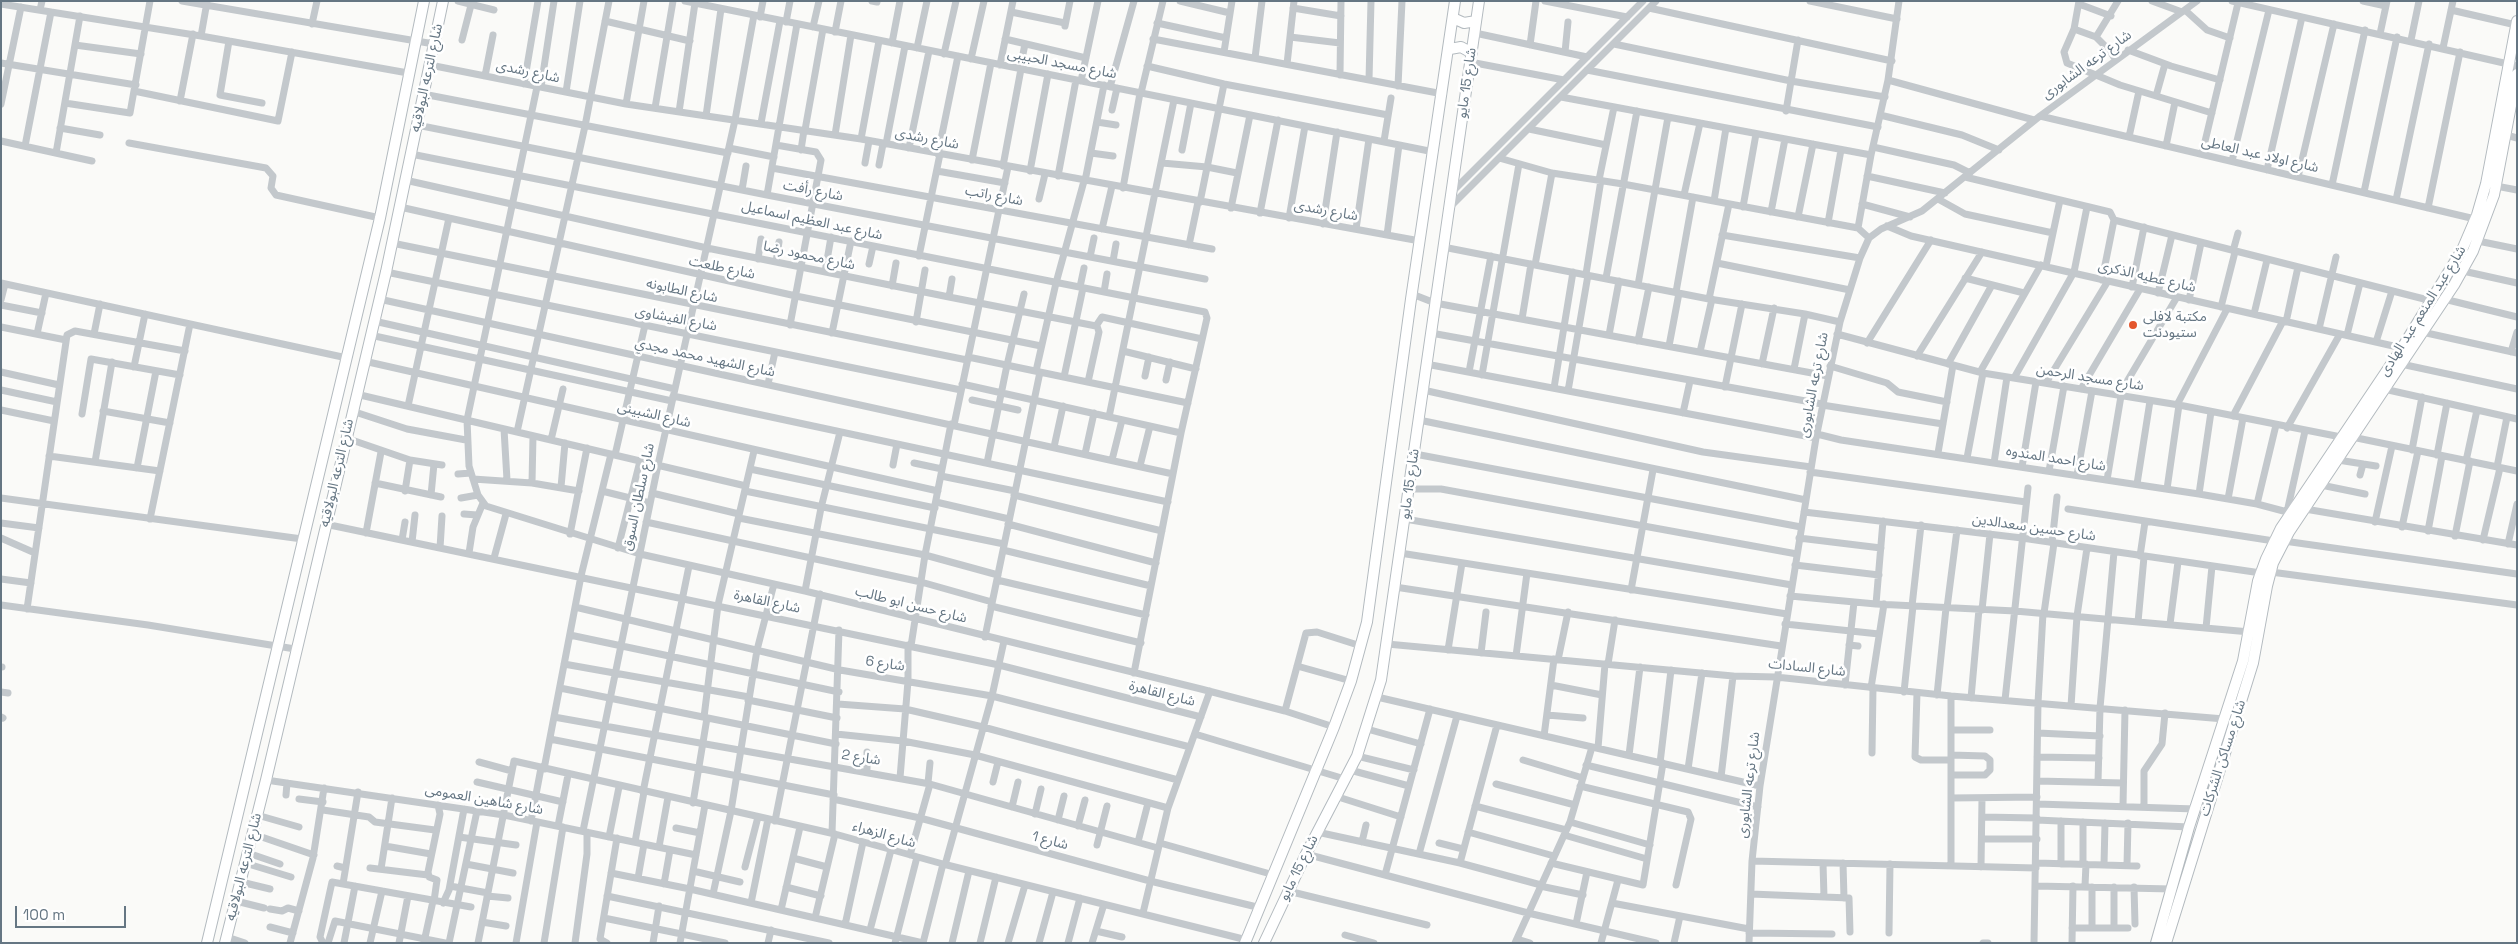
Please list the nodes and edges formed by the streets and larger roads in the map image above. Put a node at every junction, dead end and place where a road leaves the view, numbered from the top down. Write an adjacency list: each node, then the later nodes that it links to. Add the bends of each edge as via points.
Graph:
1 (42, 1): 61 (street)
2 (150, 1): 87 (street)
3 (182, 1): 51 (street)
4 (317, 1): 84 (street)
5 (424, 1): 114 (street, شارع الترعه البولاقيه)
6 (443, 1): 117 (street, شارع الترعه البولاقيه)
7 (458, 1): 54 (street)
8 (554, 1): 171 (street)
9 (580, 1): 175 (street)
10 (608, 1): 80 (street)
11 (644, 1): 89 (street)
12 (673, 1): 100 (street)
13 (685, 1): 52 (street, شارع مسجد الحبيبى)
14 (732, 1): 65 (street)
15 (763, 1): 71 (street, شارع سلطان السوق)
16 (790, 1): 78 (street)
17 (820, 1): 88 (street)
18 (841, 1): 93 (street)
19 (900, 1): 115 (street)
20 (927, 1): 124 (street)
21 (956, 1): 134 (street)
22 (984, 1): 140 (street)
23 (1013, 1): 68 (street)
24 (1070, 1): 68 (street, via 1065,25)
25 (1098, 1): 137 (street)
26 (1134, 1): 172 (street)
27 (1163, 1): 82 (street)
28 (1180, 1): 69 (street)
29 (1232, 1): 69 (street)
30 (1262, 1): 138 (street)
31 (1341, 1): 72 (street)
32 (1371, 1): 163 (street)
33 (1402, 1): 170 (street)
34 (1455, 1): 76 (street, شارع 15 مايو)
35 (1479, 1): 79 (street, شارع 15 مايو)
36 (1536, 1): 122 (street)
37 (1545, 1): 74 (street)
38 (1643, 1): 74 (street)
39 (1656, 1): 59 (street)
40 (1810, 1): 77 (street)
41 (1899, 1): 77 (street)
42 (2118, 1): 73 (street)
43 (2152, 1): 66 (street)
44 (2197, 1): 66 (street, شارع ترعه الشابورى)
45 (2363, 1): 56 (street)
46 (2419, 1): 110 (street)
47 (2453, 1): 64 (street)
48 (535, 2): 168 (street)
49 (2079, 2): 73 (street); 91 (street)
50 (2235, 2): 63 (street); 105 (street)
51 (207, 3): 84 (street); 98 (street)
52 (695, 3): 60 (street, شارع مسجد الحبيبى); 112 (street)
53 (1, 4): 58 (street)
54 (471, 4): 55 (street); 108 (street)
55 (480, 4): 62 (street)
56 (2386, 4): 96 (street)
57 (1293, 5): 72 (street); 101 (street)
58 (21, 7): 61 (street); 145 (street)
59 (1649, 8): 109 (street); 119 (street)
60 (721, 9): 65 (street, شارع مسجد الحبيبى); 205 (street)
61 (40, 10): 67 (street)
62 (494, 10)
63 (2269, 10): 75 (street); 264 (street)
64 (2451, 10): 83 (street); 125 (street)
65 (730, 11): 71 (street, شارع مسجد الحبيبى)
66 (2183, 11): 105 (street, via 2207,30); 127 (street, شارع ترعه الشابورى)
67 (51, 12): 70 (street); 153 (street)
68 (1011, 12): 106 (street)
69 (1230, 13): 104 (street)
70 (80, 16): 87 (street); 121 (street)
71 (757, 16): 78 (street, شارع مسجد الحبيبى); 208 (street, شارع سلطان السوق)
72 (1341, 16): 116 (street)
73 (2111, 16): 102 (street)
74 (1627, 17): 136 (street)
75 (2302, 17): 86 (street); 273 (street)
76 (1453, 18): 79 (street, via 1464,24); 126 (street, شارع 15 مايو)
77 (1897, 19): 142 (street)
78 (783, 21): 85 (street, شارع مسجد الحبيبى); 211 (street)
79 (1476, 21): 94 (street, شارع 15 مايو)
80 (605, 22): 89 (street); 182 (street)
81 (1568, 22): 131 (street)
82 (1157, 23): 104 (street); 107 (street)
83 (2516, 23): 150 (street, شارع عبد المنعم عبد الهادى)
84 (312, 24): 114 (street)
85 (797, 24): 88 (street, شارع مسجد الحبيبى); 216 (street)
86 (2334, 24): 92 (street); 284 (street)
87 (146, 26): 95 (street); 133 (street)
88 (813, 27): 90 (street, شارع مسجد الحبيبى)
89 (639, 29): 100 (street); 192 (street)
90 (823, 29): 93 (street, شارع مسجد الحبيبى); 222 (street)
91 (2074, 29): 102 (street); 160 (street, via 2064,58)
92 (2365, 30): 96 (street); 291 (street)
93 (835, 32): 97 (street, شارع مسجد الحبيبى)
94 (1475, 33): 122 (street); 139 (street, شارع 15 مايو)
95 (193, 34): 98 (street); 185 (street)
96 (2380, 34): 103 (street)
97 (851, 35): 113 (street, شارع مسجد الحبيبى); 226 (street)
98 (201, 36): 111 (street)
99 (493, 36): 161 (street)
100 (666, 36): 112 (street); 194 (street)
101 (1290, 37): 116 (street); 147 (street)
102 (2096, 37): 141 (street)
103 (2397, 37): 110 (street); 299 (street)
104 (1226, 38): 130 (street)
105 (2230, 38): 166 (street)
106 (1005, 39): 118 (street); 149 (street)
107 (1153, 39): 130 (street); 151 (street)
108 (462, 40)
109 (1798, 40): 142 (street); 167 (street)
110 (2411, 40): 120 (street)
111 (229, 41): 129 (street); 189 (street, via 220,95)
112 (690, 41): 199 (street)
113 (879, 41): 115 (street, شارع مسجد الحبيبى); 232 (street)
114 (414, 42): 117 (street); 155 (street, شارع الترعه البولاقيه)
115 (892, 43): 123 (street, شارع مسجد الحبيبى)
116 (1340, 43): 157 (street)
117 (434, 44): 146 (street, شارع الترعه البولاقيه)
118 (1025, 44): 137 (street); 152 (street)
119 (1614, 44): 154 (street); 167 (street)
120 (2429, 44): 125 (street); 310 (street)
121 (75, 45): 133 (street); 159 (street)
122 (1530, 45): 131 (street)
123 (905, 46): 124 (street, شارع مسجد الحبيبى); 236 (street)
124 (917, 48): 128 (street, شارع مسجد الحبيبى)
125 (2443, 48): 132 (street)
126 (1450, 49): 139 (street, via 1461,47); 178 (street, شارع 15 مايو)
127 (2128, 50): 141 (street, شارع ترعه الشابورى); 148 (street)
128 (929, 51): 134 (street, شارع مسجد الحبيبى); 245 (street)
129 (292, 52): 155 (street); 185 (street, via 278,121)
130 (1224, 52): 138 (street)
131 (1566, 52): 136 (street)
132 (2460, 52): 150 (street); 322 (street)
133 (141, 54): 173 (street)
134 (944, 54): 135 (street, شارع مسجد الحبيبى)
135 (958, 56): 140 (street, شارع مسجد الحبيبى); 255 (street)
136 (1587, 57): 164 (street)
137 (1086, 58): 162 (street)
138 (1255, 58): 147 (street)
139 (1471, 58): 164 (street); 300 (street, شارع 15 مايو)
140 (971, 59): 144 (street, شارع مسجد الحبيبى)
141 (2115, 59): 160 (street, شارع ترعه الشابورى)
142 (1892, 61): 165 (street)
143 (1, 63): 145 (street)
144 (991, 63): 149 (street, شارع مسجد الحبيبى); 262 (street)
145 (9, 64): 153 (street); 191 (street)
146 (430, 64): 161 (street, شارع رشدى); 177 (street, شارع الترعه البولاقيه)
147 (1287, 64): 157 (street)
148 (2165, 64): 166 (street); 179 (street)
149 (1000, 65): 152 (street, شارع مسجد الحبيبى)
150 (2513, 65): 333 (street, شارع عبد المنعم عبد الهادى)
151 (1147, 66): 169 (street); 176 (street)
152 (1021, 69): 156 (street, شارع مسجد الحبيبى); 270 (street)
153 (40, 70): 159 (street); 240 (street)
154 (1587, 70): 180 (street); 197 (street)
155 (408, 73): 330 (street, شارع الترعه البولاقيه)
156 (1048, 74): 162 (street, شارع مسجد الحبيبى); 275 (street)
157 (1340, 74): 163 (street)
158 (2517, 74): 187 (street, شارع عبد المنعم عبد الهادى)
159 (70, 75): 173 (street); 188 (street)
160 (2094, 75): 174 (street); 207 (street, شارع ترعه الشابورى)
161 (485, 76): 168 (street, شارع رشدى)
162 (1078, 80): 172 (street, شارع مسجد الحبيبى); 282 (street)
163 (1369, 80): 170 (street)
164 (1564, 80): 300 (street)
165 (1888, 80): 181 (street); 207 (street, شارع اولاد عبد العاطى)
166 (2220, 80): 200 (street)
167 (1791, 81): 181 (street); 197 (street)
168 (524, 84): 171 (street, شارع رشدى)
169 (1224, 84): 195 (street); 203 (street)
170 (1398, 86): 178 (street)
171 (539, 87): 175 (street, شارع رشدى); 201 (street)
172 (1110, 87): 176 (street, شارع مسجد الحبيبى); 196 (street); 210 (street)
173 (135, 88): 185 (street); 188 (street, via 130,113)
174 (2139, 91): 179 (street); 228 (street)
175 (566, 92): 182 (street, شارع رشدى)
176 (1140, 93): 184 (street, شارع مسجد الحبيبى); 295 (street)
177 (423, 94): 201 (street); 213 (street, شارع الترعه البولاقيه)
178 (1443, 94): 251 (street, شارع 15 مايو)
179 (2156, 96): 186 (street)
180 (1561, 97): 193 (street); 221 (street)
181 (1884, 97): 204 (street)
182 (591, 98): 192 (street, شارع رشدى); 215 (street)
183 (1391, 98): 203 (street)
184 (1174, 100): 190 (street, شارع مسجد الحبيبى); 266 (street)
185 (180, 101)
186 (2175, 102): 200 (street); 242 (street)
187 (2514, 102): 227 (street, شارع عبد المنعم عبد الهادى)
188 (65, 103): 219 (street)
189 (262, 103)
190 (1191, 103): 195 (street, شارع مسجد الحبيبى); 247 (street)
191 (1, 104)
192 (626, 104): 194 (street, شارع رشدى)
193 (1614, 107): 198 (street); 239 (street)
194 (655, 108): 199 (street, شارع رشدى)
195 (1218, 108): 202 (street, شارع مسجد الحبيبى); 271 (street)
196 (1112, 110)
197 (1786, 110): 218 (street)
198 (1637, 111): 206 (street); 289 (street)
199 (679, 112): 205 (street, شارع رشدى)
200 (2212, 113): 256 (street)
201 (531, 115): 215 (street); 243 (street)
202 (1250, 115): 209 (street, شارع مسجد الحبيبى); 276 (street)
203 (1388, 115): 234 (street)
204 (1880, 115): 218 (street); 249 (street, via 1962,135)
205 (706, 116): 208 (street, شارع رشدى)
206 (1668, 117): 212 (street); 297 (street)
207 (2037, 118): 228 (street, شارع اولاد عبد العاطى); 249 (street, شارع ترعه الشابورى)
208 (735, 120): 211 (street, شارع رشدى); 250 (street, شارع سلطان السوق)
209 (1278, 120): 217 (street, شارع مسجد الحبيبى); 325 (street)
210 (1097, 122): 214 (street); 253 (street)
211 (761, 123): 216 (street, شارع رشدى)
212 (1700, 123): 220 (street); 304 (street)
213 (417, 124): 243 (street, شارع رأفت); 254 (street, شارع الترعه البولاقيه)
214 (1116, 125)
215 (586, 126): 250 (street); 260 (street)
216 (780, 126): 222 (street, شارع رشدى); 241 (street)
217 (1305, 126): 223 (street, شارع مسجد الحبيبى); 332 (street)
218 (1878, 127): 244 (street)
219 (60, 128): 225 (street); 252 (street)
220 (1726, 128): 224 (street); 311 (street)
221 (1529, 129): 239 (street); 261 (street)
222 (805, 130): 226 (street, شارع رشدى); 246 (street)
223 (1337, 132): 230 (street, شارع مسجد الحبيبى); 337 (street)
224 (1756, 134): 231 (street); 317 (street)
225 (100, 135)
226 (835, 135): 232 (street, شارع رشدى)
227 (2506, 135): 229 (street); 293 (street, شارع عبد المنعم عبد الهادى)
228 (2129, 137): 242 (street, شارع اولاد عبد العاطى)
229 (2517, 138)
230 (1370, 139): 234 (street, شارع مسجد الحبيبى); 343 (street)
231 (1785, 139): 237 (street); 324 (street)
232 (865, 140): 236 (street, شارع رشدى); 265 (street)
233 (1, 141): 240 (street)
234 (1384, 142): 238 (street, شارع مسجد الحبيبى)
235 (129, 143): 330 (street, via 266,168 273,176 271,188 276,195)
236 (885, 144): 245 (street, شارع رشدى); 268 (street)
237 (1813, 144): 248 (street); 328 (street)
238 (1399, 145): 251 (street, شارع مسجد الحبيبى); 349 (street)
239 (1606, 145): 286 (street)
240 (25, 146): 252 (street)
241 (776, 146): 246 (street); 259 (street)
242 (2166, 146): 256 (street, شارع اولاد عبد العاطى)
243 (524, 147): 260 (street, شارع رأفت); 280 (street)
244 (1873, 147): 257 (street); 279 (street, via 1954,165)
245 (909, 148): 255 (street, شارع رشدى)
246 (801, 150): 281 (street, via 816,152 821,157)
247 (1182, 150)
248 (1841, 150): 257 (street); 335 (street)
249 (1999, 150): 279 (street, شارع ترعه الشابورى)
250 (728, 151): 259 (street); 290 (street, شارع سلطان السوق)
251 (1434, 152): 358 (street, شارع 15 مايو)
252 (56, 153): 263 (street)
253 (1091, 153): 258 (street); 287 (street)
254 (411, 154): 280 (street, شارع عبد العظيم اسماعيل); 285 (street, شارع الترعه البولاقيه)
255 (939, 154): 262 (street, شارع رشدى); 274 (street)
256 (2202, 154): 264 (street, شارع اولاد عبد العاطى)
257 (1871, 155): 283 (street)
258 (1113, 156)
259 (774, 157): 272 (street)
260 (578, 158): 290 (street, شارع رأفت); 294 (street)
261 (1499, 158): 267 (street); 321 (street)
262 (972, 160): 270 (street, شارع رشدى)
263 (92, 161)
264 (2232, 161): 273 (street, شارع اولاد عبد العاطى)
265 (865, 163)
266 (1162, 163): 271 (street); 301 (street)
267 (1519, 164): 277 (street); 380 (street)
268 (879, 165)
269 (746, 166): 296 (street)
270 (1005, 167): 275 (street, شارع رشدى); 288 (street)
271 (1207, 167): 276 (street); 312 (street)
272 (772, 168): 281 (street, شارع راتب); 303 (street)
273 (2267, 170): 284 (street, شارع اولاد عبد العاطى)
274 (937, 171): 288 (street); 305 (street)
275 (1030, 171): 278 (street, شارع رشدى)
276 (1237, 173): 320 (street)
277 (1552, 173): 286 (street); 389 (street)
278 (1045, 174): 282 (street, شارع رشدى); 307 (street)
279 (1967, 175): 302 (street, شارع ترعه الشابورى); 309 (street)
280 (518, 176): 294 (street, شارع عبد العظيم اسماعيل); 316 (street)
281 (818, 176): 305 (street, شارع راتب); 313 (street)
282 (1058, 176): 287 (street, شارع رشدى)
283 (1867, 176): 302 (street); 315 (street)
284 (2298, 177): 291 (street, شارع اولاد عبد العاطى)
285 (405, 180): 316 (street, شارع محمود رضا); 318 (street, شارع الترعه البولاقيه)
286 (1600, 180): 289 (street); 404 (street)
287 (1084, 181): 292 (street, شارع رشدى); 336 (street)
288 (1005, 183): 323 (street)
289 (1623, 184): 297 (street); 410 (street)
290 (721, 185): 296 (street, شارع رأفت); 326 (street, شارع سلطان السوق)
291 (2332, 185): 299 (street, شارع اولاد عبد العاطى)
292 (1112, 186): 295 (street, شارع رشدى); 342 (street)
293 (2496, 186): 298 (street); 359 (street, شارع عبد المنعم عبد الهادى)
294 (572, 187): 326 (street, شارع عبد العظيم اسماعيل); 327 (street)
295 (1123, 188): 301 (street, شارع رشدى)
296 (742, 190): 303 (street, شارع رأفت)
297 (1655, 190): 304 (street); 422 (street)
298 (2517, 190)
299 (2364, 192): 310 (street, شارع اولاد عبد العاطى)
300 (1451, 193): 321 (street, شارع 15 مايو)
301 (1156, 194): 312 (street, شارع رشدى); 354 (street)
302 (1945, 194): 308 (street, شارع ترعه الشابورى)
303 (767, 195): 313 (street, شارع رأفت)
304 (1684, 195): 306 (street)
305 (932, 196): 323 (street, شارع راتب); 338 (street)
306 (1693, 197): 311 (street); 433 (street)
307 (1039, 198)
308 (1938, 199): 329 (street, شارع ترعه الشابورى); 346 (street, via 1965,214)
309 (2060, 200): 319 (street); 346 (street)
310 (2396, 200): 322 (street, شارع اولاد عبد العاطى)
311 (1714, 201): 314 (street)
312 (1199, 202): 320 (street, شارع رشدى); 366 (street)
313 (813, 204): 338 (street, شارع رأفت); 345 (street)
314 (1729, 204): 317 (street); 348 (street)
315 (1862, 204): 329 (street); 341 (street)
316 (512, 206): 327 (street, شارع محمود رضا); 344 (street)
317 (1743, 206): 324 (street)
318 (400, 207): 331 (street, شارع طلعت); 362 (street, شارع الترعه البولاقيه)
319 (2087, 207): 334 (street, via 2110,212); 402 (street)
320 (1231, 208): 325 (street, شارع رشدى)
321 (1449, 208): 368 (street, شارع 15 مايو)
322 (2428, 208): 333 (street, شارع اولاد عبد العاطى)
323 (999, 210): 336 (street, شارع راتب); 352 (street)
324 (1771, 212): 328 (street)
325 (1260, 213): 332 (street, شارع رشدى)
326 (714, 214): 345 (street, شارع عبد العظيم اسماعيل); 369 (street, شارع سلطان السوق)
327 (565, 217): 364 (street); 369 (street, شارع محمود رضا)
328 (1798, 217): 335 (street)
329 (1910, 217): 339 (street, شارع ترعه الشابورى)
330 (380, 218): 523 (street, شارع الترعه البولاقيه)
331 (449, 218): 344 (street, شارع طلعت); 375 (street)
332 (1289, 218): 337 (street, شارع رشدى)
333 (2475, 219): 449 (street, شارع عبد المنعم عبد الهادى, via 2454,266)
334 (2114, 220): 340 (street); 413 (street)
335 (1828, 223): 341 (street)
336 (1071, 224): 342 (street, شارع راتب); 373 (street)
337 (1323, 224): 343 (street, شارع رشدى)
338 (925, 226): 352 (street, شارع رأفت); 376 (street)
339 (1887, 226): 355 (street, شارع ترعه الشابورى); 357 (street, شارع عطيه الذكرى)
340 (2144, 227): 350 (street); 427 (street)
341 (1858, 228): 355 (street)
342 (1102, 229): 354 (street, شارع راتب)
343 (1356, 230): 349 (street, شارع رشدى)
344 (506, 231): 364 (street, شارع طلعت); 390 (street)
345 (808, 232): 351 (street, شارع عبد العظيم اسماعيل); 394 (street)
346 (2053, 233): 391 (street)
347 (2238, 233): 372 (street)
348 (1722, 234): 381 (street); 386 (street)
349 (1388, 235): 358 (street, شارع رشدى)
350 (2172, 235): 363 (street); 436 (street)
351 (831, 237): 361 (street, شارع عبد العظيم اسماعيل); 400 (street)
352 (993, 238): 373 (street, شارع رأفت); 396 (street)
353 (1094, 238): 379 (street)
354 (1147, 238): 366 (street, شارع راتب); 392 (street)
355 (1869, 238): 381 (street, شارع ترعه الشابورى)
356 (761, 239): 382 (street)
357 (1931, 240): 374 (street, شارع عطيه الذكرى); 507 (street)
358 (1420, 241): 438 (street, شارع 15 مايو)
359 (2478, 241): 371 (street); 398 (street, شارع عبد المنعم عبد الهادى)
360 (780, 242): 385 (street)
361 (851, 242): 367 (street, شارع عبد العظيم اسماعيل); 407 (street)
362 (392, 243): 375 (street, شارع الطابونه); 399 (street, شارع الترعه البولاقيه)
363 (2202, 243): 372 (street); 448 (street)
364 (559, 244): 405 (street); 406 (street, شارع طلعت)
365 (1116, 244): 384 (street)
366 (1190, 245): 370 (street, شارع راتب)
367 (873, 246): 376 (street, شارع عبد العظيم اسماعيل); 387 (street)
368 (1443, 247): 377 (street); 451 (street, شارع 15 مايو)
369 (707, 248): 382 (street, شارع محمود رضا); 406 (street, شارع سلطان السوق)
370 (1212, 249)
371 (2517, 249)
372 (2234, 251): 383 (street); 459 (street)
373 (1064, 252): 379 (street, شارع رأفت); 415 (street)
374 (1982, 252): 391 (street, شارع عطيه الذكرى); 411 (street)
375 (441, 253): 390 (street, شارع الطابونه); 417 (street)
376 (919, 256): 396 (street, شارع عبد العظيم اسماعيل)
377 (1491, 256): 380 (street); 462 (street)
378 (2336, 256): 408 (street)
379 (1090, 257): 384 (street, شارع رأفت)
380 (1503, 258): 389 (street); 465 (street)
381 (1860, 258): 429 (street, شارع ترعه الشابورى)
382 (758, 259): 385 (street, شارع محمود رضا)
383 (2267, 260): 393 (street); 467 (street)
384 (1113, 261): 392 (street, شارع رأفت)
385 (776, 262): 394 (street, شارع محمود رضا)
386 (1717, 263): 429 (street); 445 (street)
387 (869, 264)
388 (896, 264): 424 (street)
389 (1533, 264): 401 (street); 470 (street)
390 (499, 265): 405 (street, شارع الطابونه); 439 (street)
391 (2043, 265): 402 (street, شارع عطيه الذكرى); 435 (street)
392 (1141, 267): 409 (street, شارع رأفت); 442 (street)
393 (2298, 267): 408 (street); 472 (street)
394 (801, 268): 400 (street, شارع محمود رضا); 440 (street)
395 (1084, 268): 425 (street)
396 (987, 269): 415 (street, شارع عبد العظيم اسماعيل); 418 (street)
397 (925, 270): 431 (street)
398 (2463, 271): 420 (street); 446 (street, شارع عبد المنعم عبد الهادى)
399 (386, 272): 417 (street, شارع الفيشاوى); 444 (street, شارع الترعه البولاقيه)
400 (825, 272): 407 (street, شارع محمود رضا)
401 (1573, 272): 404 (street); 483 (street)
402 (2074, 272): 413 (street, شارع عطيه الذكرى); 554 (street)
403 (1107, 274): 432 (street)
404 (1587, 275): 410 (street); 485 (street)
405 (552, 276): 456 (street); 457 (street, شارع الطابونه)
406 (700, 276): 440 (street, شارع طلعت); 457 (street, شارع سلطان السوق)
407 (844, 276): 424 (street, شارع محمود رضا); 455 (street)
408 (2332, 276): 419 (street); 484 (street)
409 (1204, 278)
410 (1606, 278): 414 (street)
411 (1965, 278): 423 (street); 520 (street)
412 (952, 279): 441 (street)
413 (2105, 280): 427 (street, شارع عطيه الذكرى); 561 (street)
414 (1619, 281): 422 (street); 498 (street)
415 (1056, 282): 425 (street, شارع عبد العظيم اسماعيل); 468 (street)
416 (3, 283): 434 (street); 447 (street)
417 (435, 283): 439 (street, شارع الفيشاوى); 460 (street)
418 (984, 283): 421 (street); 450 (street)
419 (2360, 283): 430 (street); 499 (street)
420 (2517, 284)
421 (993, 285)
422 (1638, 285): 426 (street)
423 (1992, 285): 435 (street); 537 (street)
424 (892, 286): 431 (street, شارع محمود رضا)
425 (1081, 287): 432 (street, شارع عبد العظيم اسماعيل); 474 (street)
426 (1649, 287): 433 (street); 503 (street)
427 (2132, 287): 428 (street, شارع عطيه الذكرى)
428 (2140, 289): 436 (street, شارع عطيه الذكرى); 570 (street)
429 (1850, 290): 475 (street, شارع ترعه الشابورى)
430 (2392, 291): 449 (street); 505 (street)
431 (921, 292): 441 (street, شارع محمود رضا); 473 (street)
432 (1104, 292): 442 (street, شارع عبد العظيم اسماعيل)
433 (1677, 292): 445 (street); 512 (street)
434 (46, 293): 452 (street); 463 (street)
435 (2024, 293): 548 (street)
436 (2158, 293): 443 (street, شارع عطيه الذكرى)
437 (1024, 294): 461 (street)
438 (1412, 294): 451 (street); 859 (street, شارع 15 مايو, via 1372,594)
439 (493, 295): 456 (street, شارع الفيشاوى); 476 (street)
440 (796, 296): 455 (street, شارع طلعت); 479 (street)
441 (949, 297): 450 (street, شارع محمود رضا)
442 (1134, 297): 477 (street); 500 (street, شارع عبد العظيم اسماعيل, via 1203,311 1207,314)
443 (2177, 297): 448 (street, شارع عطيه الذكرى); 581 (street)
444 (379, 299): 460 (street, شارع الشهيد محمد مجدي); 471 (street, شارع الترعه البولاقيه)
445 (1711, 299): 453 (street); 517 (street)
446 (2444, 299): 469 (street); 487 (street, شارع عبد المنعم عبد الهادى)
447 (1, 300)
448 (2189, 300): 459 (street, شارع عطيه الذكرى)
449 (2432, 301): 513 (street, شارع عبد المنعم عبد الهادى)
450 (979, 303): 461 (street, شارع محمود رضا); 489 (street)
451 (1435, 303): 462 (street); 490 (street, شارع 15 مايو)
452 (100, 304): 464 (street); 492 (street)
453 (1742, 304): 458 (street); 525 (street)
454 (1, 305): 463 (street)
455 (838, 305): 473 (street, شارع طلعت); 495 (street)
456 (545, 306): 480 (street, شارع الفيشاوى); 493 (street)
457 (694, 306): 479 (street, شارع الطابونه); 494 (street, شارع سلطان السوق)
458 (1774, 308): 466 (street); 533 (street)
459 (2224, 308): 467 (street, شارع عطيه الذكرى); 593 (street)
460 (429, 310): 476 (street, شارع الشهيد محمد مجدي); 486 (street)
461 (1020, 311): 468 (street, شارع محمود رضا); 502 (street)
462 (1480, 312): 465 (street); 504 (street)
463 (42, 313): 491 (street)
464 (145, 314): 478 (street); 506 (street)
465 (1493, 314): 470 (street); 508 (street)
466 (1805, 314): 475 (street); 541 (street)
467 (2254, 314): 472 (street, شارع عطيه الذكرى)
468 (1048, 317): 474 (street, شارع محمود رضا); 511 (street)
469 (2517, 317)
470 (1522, 319): 483 (street)
471 (374, 321): 486 (street); 497 (street, شارع الترعه البولاقيه)
472 (2284, 321): 484 (street, شارع عطيه الذكرى); 606 (street)
473 (916, 322): 489 (street, شارع طلعت)
474 (1075, 322): 481 (street, شارع محمود رضا); 553 (street)
475 (1840, 322): 496 (street, شارع ترعه الشابورى)
476 (487, 323): 493 (street, شارع الشهيد محمد مجدي); 509 (street)
477 (1129, 323): 481 (street, شارع محمود رضا, via 1101,317); 500 (street, شارع محمود رضا); 515 (street)
478 (190, 324): 514 (street); 523 (street)
479 (790, 325): 495 (street, شارع الطابونه)
480 (644, 326): 494 (street, شارع الفيشاوى); 519 (street)
481 (1097, 326): 558 (street, via 1099,332)
482 (1, 327): 491 (street)
483 (1564, 327): 485 (street); 524 (street)
484 (2319, 329): 499 (street, شارع عطيه الذكرى)
485 (1578, 330): 498 (street); 528 (street)
486 (424, 332): 509 (street); 510 (street)
487 (2422, 332): 518 (street); 534 (street, شارع عبد المنعم عبد الهادى)
488 (2517, 332): 518 (street)
489 (973, 333): 502 (street, شارع طلعت); 527 (street)
490 (1431, 333): 504 (street); 532 (street, شارع 15 مايو)
491 (37, 334): 501 (street)
492 (94, 334): 501 (street, via 74,331); 506 (street)
493 (539, 334): 519 (street, شارع الشهيد محمد مجدي); 521 (street)
494 (687, 334): 516 (street, شارع الفيشاوى); 535 (street, شارع سلطان السوق)
495 (832, 334): 527 (street, شارع الطابونه)
496 (1837, 334): 507 (street, شارع مسجد الرحمن); 539 (street, شارع ترعه الشابورى)
497 (370, 335): 510 (street); 529 (street, شارع الترعه البولاقيه)
498 (1609, 335): 503 (street)
499 (2344, 335): 505 (street, شارع عطيه الذكرى); 622 (street)
500 (1202, 339): 540 (street)
501 (66, 340): 562 (street)
502 (1013, 340): 511 (street, شارع طلعت); 536 (street)
503 (1638, 340): 512 (street)
504 (1475, 342): 508 (street); 547 (street)
505 (2376, 342): 513 (street, شارع عطيه الذكرى)
506 (139, 343): 514 (street); 538 (street)
507 (1867, 343): 520 (street, شارع مسجد الرحمن)
508 (1488, 344): 524 (street); 550 (street)
509 (482, 345): 521 (street); 526 (street)
510 (421, 346): 526 (street); 545 (street)
511 (1041, 346): 546 (street)
512 (1669, 346): 517 (street)
513 (2402, 348): 632 (street, شارع عبد المنعم عبد الهادى)
514 (185, 351): 549 (street)
515 (1123, 351): 522 (street); 568 (street)
516 (775, 352): 560 (street); 565 (street, شارع الفيشاوى)
517 (1700, 352): 525 (street)
518 (2514, 353)
519 (638, 356): 535 (street, شارع الشهيد محمد مجدي); 555 (street)
520 (1917, 356): 537 (street, شارع مسجد الرحمن)
521 (534, 357): 542 (street); 555 (street)
522 (1149, 357): 531 (street); 551 (street)
523 (347, 358): 761 (street, شارع الترعه البولاقيه)
524 (1559, 358): 528 (street); 569 (street)
525 (1731, 358): 533 (street); 566 (street)
526 (479, 359): 542 (street); 563 (street)
527 (968, 359): 536 (street, شارع الطابونه); 565 (street)
528 (1573, 360): 557 (street); 575 (street)
529 (364, 361): 545 (street, شارع الشبينى); 579 (street, شارع الترعه البولاقيه)
530 (112, 362): 538 (street); 600 (street); 605 (street, via 90,360)
531 (1170, 362): 540 (street); 556 (street)
532 (1426, 364): 547 (street, شارع احمد المندوه); 574 (street, شارع 15 مايو)
533 (1762, 364): 541 (street)
534 (2401, 364): 571 (street, شارع عبد المنعم عبد الهادى); 572 (street)
535 (680, 365): 560 (street, شارع الشهيد محمد مجدي); 580 (street, شارع سلطان السوق)
536 (1007, 365): 546 (street, شارع الطابونه); 578 (street)
537 (1951, 365): 548 (street, شارع مسجد الرحمن); 588 (street)
538 (134, 366): 543 (street)
539 (1830, 366): 552 (street, شارع ترعه الشابورى); 588 (street, via 1887,384 1898,392)
540 (1196, 368): 589 (street)
541 (1794, 369): 552 (street)
542 (531, 370): 577 (street); 582 (street)
543 (156, 371): 549 (street); 609 (street)
544 (1, 372): 562 (street)
545 (416, 372): 563 (street, شارع الشبينى); 594 (street)
546 (1038, 372): 553 (street, شارع الطابونه); 585 (street)
547 (1469, 372): 550 (street, شارع احمد المندوه)
548 (1981, 373): 554 (street, شارع مسجد الرحمن); 653 (street)
549 (180, 375): 617 (street)
550 (1482, 375): 569 (street, شارع احمد المندوه)
551 (1145, 376)
552 (1828, 376): 591 (street, شارع ترعه الشابورى)
553 (1064, 377): 558 (street, شارع الطابونه)
554 (2011, 378): 559 (street, شارع مسجد الرحمن); 662 (street)
555 (632, 379): 577 (street); 580 (street)
556 (1166, 380)
557 (1690, 381): 566 (street); 602 (street)
558 (1088, 382): 568 (street, شارع الطابونه)
559 (2036, 382): 561 (street, شارع مسجد الرحمن); 668 (street)
560 (768, 384): 619 (street, شارع الشهيد محمد مجدي)
561 (2046, 384): 564 (street, شارع مسجد الرحمن)
562 (59, 385): 587 (street)
563 (474, 385): 582 (street, شارع الشبينى); 612 (street)
564 (2064, 386): 570 (street, شارع مسجد الرحمن); 677 (street)
565 (962, 387): 578 (street, شارع الفيشاوى); 619 (street)
566 (1725, 387): 591 (street)
567 (563, 388): 592 (street)
568 (1115, 388): 589 (street, شارع الطابونه); 607 (street)
569 (1554, 388): 575 (street, شارع احمد المندوه)
570 (2082, 389): 576 (street, شارع مسجد الرحمن)
571 (2384, 389): 583 (street); 633 (street, شارع عبد المنعم عبد الهادى)
572 (2517, 389)
573 (1, 390): 587 (street)
574 (1423, 390): 614 (street, شارع 15 مايو); 675 (street, via 1703,452)
575 (1568, 391): 602 (street, شارع احمد المندوه)
576 (2092, 391): 581 (street, شارع مسجد الرحمن); 682 (street)
577 (629, 392): 580 (street); 616 (street)
578 (1001, 393): 585 (street, شارع الفيشاوى); 595 (street)
579 (356, 394): 594 (street); 601 (street, شارع الترعه البولاقيه)
580 (674, 395): 624 (street, شارع سلطان السوق); 627 (street)
581 (2120, 396): 586 (street, شارع مسجد الرحمن); 686 (street)
582 (525, 397): 592 (street, شارع الشبينى); 626 (street)
583 (2422, 397): 590 (street); 643 (street)
584 (972, 400): 595 (street)
585 (1034, 400): 596 (street, شارع الفيشاوى); 637 (street)
586 (2150, 400): 593 (street, شارع مسجد الرحمن); 689 (street)
587 (57, 402): 615 (street)
588 (1947, 402): 618 (street)
589 (1188, 403): 628 (street)
590 (2447, 403): 599 (street); 651 (street)
591 (1822, 404): 618 (street); 631 (street, شارع ترعه الشابورى)
592 (559, 405): 616 (street, شارع الشبينى); 636 (street)
593 (2178, 405): 603 (street, شارع مسجد الرحمن); 696 (street)
594 (408, 406): 612 (street)
595 (999, 406): 598 (street); 629 (street)
596 (1063, 406): 604 (street, شارع الفيشاوى); 641 (street)
597 (1, 410): 615 (street)
598 (1018, 410)
599 (2477, 410): 608 (street); 658 (street)
600 (104, 411): 609 (street); 659 (street)
601 (352, 411): 634 (street, شارع الترعه البولاقيه); 635 (street, via 407,429)
602 (1683, 412): 631 (street, شارع احمد المندوه)
603 (2211, 412): 606 (street, شارع مسجد الرحمن); 703 (street)
604 (1094, 413): 607 (street, شارع الفيشاوى); 648 (street)
605 (82, 414)
606 (2233, 416): 610 (street, شارع مسجد الرحمن)
607 (1109, 417): 613 (street, شارع الفيشاوى)
608 (2507, 417): 611 (street); 669 (street)
609 (147, 418): 617 (street); 670 (street)
610 (2243, 418): 620 (street, شارع مسجد الرحمن); 713 (street)
611 (2517, 419)
612 (467, 420): 623 (street); 635 (street)
613 (1122, 420): 621 (street, شارع الفيشاوى); 655 (street)
614 (1419, 420): 649 (street, شارع 15 مايو); 674 (street)
615 (54, 421): 652 (street)
616 (622, 421): 624 (street, شارع الشبينى); 646 (street)
617 (170, 423): 676 (street)
618 (1943, 424): 650 (street)
619 (953, 425): 629 (street, شارع الشهيد محمد مجدي); 647 (street)
620 (2276, 425): 622 (street, شارع مسجد الرحمن); 720 (street)
621 (1150, 426): 628 (street, شارع الفيشاوى); 666 (street)
622 (2287, 428): 625 (street, شارع مسجد الرحمن)
623 (504, 429): 626 (street); 685 (street)
624 (666, 431): 644 (street, شارع الشبينى); 664 (street, شارع سلطان السوق)
625 (2305, 431): 632 (street, شارع مسجد الرحمن); 727 (street)
626 (517, 432): 630 (street)
627 (840, 432): 639 (street); 671 (street)
628 (1181, 433): 681 (street)
629 (993, 434): 637 (street, شارع الشهيد محمد مجدي); 661 (street)
630 (533, 436): 636 (street); 688 (street)
631 (1816, 436): 650 (street, شارع احمد المندوه); 675 (street, شارع ترعه الشابورى)
632 (2341, 437): 727 (street, شارع عبد المنعم عبد الهادى)
633 (2352, 437): 640 (street); 656 (street, شارع عبد المنعم عبد الهادى)
634 (346, 438): 645 (street); 743 (street, شارع الترعه البولاقيه)
635 (466, 440): 684 (street)
636 (551, 440): 638 (street)
637 (1026, 441): 641 (street, شارع الشهيد محمد مجدي); 673 (street)
638 (565, 443): 642 (street); 692 (street)
639 (897, 444): 647 (street); 665 (street)
640 (2392, 446): 643 (street); 742 (street)
641 (1054, 447): 648 (street, شارع الشهيد محمد مجدي)
642 (587, 448): 646 (street); 698 (street)
643 (2415, 450): 651 (street); 747 (street)
644 (754, 451): 671 (street, شارع الشبينى); 672 (street)
645 (381, 452): 654 (street); 687 (street)
646 (613, 454): 657 (street); 699 (street)
647 (945, 454): 661 (street); 679 (street)
648 (1085, 454): 655 (street, شارع الشهيد محمد مجدي)
649 (1414, 454): 694 (street, شارع 15 مايو); 712 (street)
650 (1938, 454): 653 (street, شارع احمد المندوه)
651 (2440, 455): 658 (street); 752 (street)
652 (49, 456): 659 (street); 719 (street)
653 (1967, 458): 662 (street, شارع احمد المندوه)
654 (410, 460): 697 (street); 705 (street, via 438,465)
655 (1112, 460): 666 (street, شارع الشهيد محمد مجدي)
656 (2338, 460): 663 (street); 691 (street, شارع عبد المنعم عبد الهادى)
657 (640, 461): 664 (street); 711 (street)
658 (2468, 461): 669 (street); 757 (street)
659 (95, 462): 670 (street)
660 (914, 463): 679 (street)
661 (987, 463): 673 (street)
662 (1994, 463): 668 (street, شارع احمد المندوه)
663 (2363, 464): 667 (street); 683 (street)
664 (658, 465): 693 (street); 701 (street, شارع سلطان السوق)
665 (893, 465)
666 (1140, 466): 681 (street, شارع الشهيد محمد مجدي)
667 (2376, 466)
668 (2022, 467): 677 (street, شارع احمد المندوه)
669 (2499, 467): 678 (street); 764 (street)
670 (137, 468): 676 (street)
671 (830, 468): 690 (street); 700 (street, شارع الشبينى)
672 (750, 469): 690 (street); 693 (street)
673 (1020, 470): 702 (street); 715 (street)
674 (1653, 470): 712 (street); 714 (street)
675 (1811, 470): 714 (street, شارع ترعه الشابورى); 716 (street)
676 (160, 471): 734 (street)
677 (2049, 471): 682 (street, شارع احمد المندوه)
678 (2517, 471)
679 (942, 472): 700 (street); 702 (street)
680 (458, 474): 684 (street)
681 (1173, 474): 715 (street)
682 (2077, 475): 686 (street, شارع احمد المندوه)
683 (2360, 475)
684 (472, 476): 685 (street); 706 (street)
685 (507, 480): 688 (street)
686 (2107, 480): 689 (street, شارع احمد المندوه)
687 (375, 483): 697 (street); 753 (street)
688 (532, 483): 692 (street)
689 (2137, 484): 696 (street, شارع احمد المندوه)
690 (826, 485): 722 (street); 723 (street)
691 (2321, 485): 704 (street); 725 (street, شارع عبد المنعم عبد الهادى)
692 (561, 487): 698 (street)
693 (745, 488): 723 (street); 733 (street)
694 (1410, 488): 735 (street, شارع 15 مايو); 744 (street, via 1442,489)
695 (2028, 488): 716 (street)
696 (2167, 489): 703 (street, شارع احمد المندوه)
697 (405, 491): 705 (street)
698 (579, 491): 755 (street)
699 (602, 491): 711 (street); 763 (street)
700 (938, 492): 722 (street)
701 (652, 493): 718 (street, شارع سلطان السوق); 733 (street)
702 (1015, 493): 736 (street); 751 (street)
703 (2199, 494): 713 (street, شارع احمد المندوه)
704 (2365, 494)
705 (430, 495): 707 (street)
706 (478, 495): 710 (street); 717 (street)
707 (440, 496)
708 (2058, 497): 768 (street)
709 (1, 498): 719 (street)
710 (461, 498)
711 (630, 498): 718 (street); 773 (street)
712 (1648, 498): 744 (street); 746 (street)
713 (2228, 499): 720 (street, شارع احمد المندوه)
714 (1806, 500): 726 (street, شارع ترعه الشابورى)
715 (1168, 502): 751 (street)
716 (2026, 502): 760 (street)
717 (483, 503): 729 (street, شارع حسن ابو طالب); 731 (street)
718 (650, 503): 740 (street, شارع سلطان السوق)
719 (42, 504): 734 (street); 748 (street)
720 (2257, 504): 727 (street, شارع احمد المندوه)
721 (2517, 504): 769 (street)
722 (935, 505): 736 (street); 749 (street)
723 (821, 508): 749 (street); 754 (street)
724 (2068, 509): 741 (street)
725 (2305, 509): 742 (street); 765 (street, شارع عبد المنعم عبد الهادى)
726 (1804, 512): 737 (street, شارع حسين سعدالدين); 746 (street, شارع ترعه الشابورى)
727 (2289, 512): 765 (street, شارع عبد المنعم عبد الهادى)
728 (464, 514): 731 (street)
729 (506, 514): 755 (street, شارع حسن ابو طالب); 784 (street)
730 (415, 515): 766 (street)
731 (477, 515): 778 (street)
732 (442, 516): 772 (street)
733 (739, 516): 754 (street); 767 (street)
734 (150, 519): 761 (street)
735 (1405, 519): 779 (street, شارع 15 مايو); 786 (street)
736 (1009, 521): 771 (street); 788 (street)
737 (1883, 521): 745 (street, شارع حسين سعدالدين); 774 (street)
738 (1, 522): 748 (street)
739 (405, 522): 762 (street)
740 (646, 522): 767 (street); 780 (street, شارع سلطان السوق)
741 (2146, 522): 765 (street); 783 (street)
742 (2375, 522): 747 (street)
743 (325, 524): 753 (street, شارع القاهرة); 862 (street, شارع الترعه البولاقيه)
744 (1643, 526): 781 (street); 786 (street)
745 (1920, 526): 750 (street, شارع حسين سعدالدين); 822 (street)
746 (1801, 527): 759 (street, شارع ترعه الشابورى)
747 (2402, 527): 752 (street)
748 (39, 528): 777 (street)
749 (930, 530): 771 (street); 782 (street)
750 (1957, 530): 756 (street, شارع حسين سعدالدين); 824 (street)
751 (1162, 531): 788 (street)
752 (2428, 531): 757 (street)
753 (366, 533): 762 (street, شارع القاهرة)
754 (815, 533): 782 (street); 785 (street)
755 (570, 534): 763 (street, شارع حسن ابو طالب)
756 (1990, 534): 760 (street, شارع حسين سعدالدين); 826 (street)
757 (2455, 536): 764 (street)
758 (1, 538): 777 (street)
759 (1799, 538): 774 (street); 781 (street, شارع ترعه الشابورى)
760 (2022, 538): 768 (street, شارع حسين سعدالدين); 827 (street)
761 (302, 539): 855 (street, شارع الترعه البولاقيه)
762 (402, 540): 766 (street, شارع القاهرة)
763 (590, 540): 773 (street, شارع حسن ابو طالب); 798 (street)
764 (2483, 540): 769 (street)
765 (2279, 541): 793 (street, شارع عبد المنعم عبد الهادى); 796 (street)
766 (412, 542): 772 (street, شارع القاهرة)
767 (733, 542): 785 (street); 794 (street)
768 (2053, 543): 775 (street, شارع حسين سعدالدين); 830 (street)
769 (2508, 544): 770 (street)
770 (2517, 545)
771 (1003, 547): 799 (street); 805 (street)
772 (440, 548): 778 (street, شارع القاهرة)
773 (618, 548): 780 (street, شارع حسن ابو طالب)
774 (1881, 548): 797 (street)
775 (2086, 548): 776 (street, شارع حسين سعدالدين); 834 (street)
776 (2114, 552): 783 (street, شارع حسين سعدالدين); 837 (street)
777 (35, 553): 802 (street)
778 (469, 553): 784 (street, شارع القاهرة)
779 (1400, 553): 789 (street); 806 (street, شارع 15 مايو)
780 (640, 554): 790 (street, شارع حسن ابو طالب); 807 (street, شارع سلطان السوق)
781 (1796, 554): 791 (street, شارع ترعه الشابورى)
782 (925, 555): 799 (street); 801 (street)
783 (2142, 557): 787 (street, شارع حسين سعدالدين); 839 (street)
784 (494, 558): 798 (street, شارع القاهرة)
785 (810, 558): 801 (street); 809 (street)
786 (1637, 558): 804 (street); 808 (street)
787 (2178, 562): 792 (street, شارع حسين سعدالدين); 841 (street)
788 (1156, 563): 805 (street)
789 (1462, 563): 795 (street); 811 (street)
790 (688, 566): 794 (street, شارع حسن ابو طالب); 814 (street)
791 (1795, 566): 797 (street); 804 (street, شارع ترعه الشابورى)
792 (2212, 566): 793 (street, شارع حسين سعدالدين); 843 (street)
793 (2266, 572): 820 (street, شارع حسين سعدالدين); 847 (street, شارع مساكن الشركات); 1222 (street, شارع مساكن الشركات, via 2253,663)
794 (726, 573): 803 (street, شارع حسن ابو طالب); 818 (street)
795 (1527, 573): 808 (street); 819 (street)
796 (2517, 574)
797 (1879, 575): 817 (street)
798 (581, 576): 807 (street, شارع القاهرة); 823 (street)
799 (997, 578): 816 (street); 833 (street)
800 (1, 579): 802 (street)
801 (921, 582): 816 (street); 835 (street)
802 (31, 583): 825 (street)
803 (774, 584): 809 (street, شارع حسن ابو طالب); 832 (street)
804 (1792, 584): 812 (street, شارع ترعه الشابورى)
805 (1151, 586): 833 (street)
806 (1395, 587): 811 (street); 854 (street, شارع 15 مايو)
807 (633, 588): 814 (street, شارع القاهرة); 836 (street, شارع سلطان السوق)
808 (1631, 590): 831 (street)
809 (805, 591): 810 (street, شارع حسن ابو طالب)
810 (820, 594): 835 (street, شارع حسن ابو طالب); 842 (street)
811 (1457, 595): 819 (street); 864 (street)
812 (1790, 596): 815 (street); 831 (street, شارع ترعه الشابورى)
813 (2517, 596): 820 (street)
814 (681, 598): 818 (street, شارع القاهرة); 844 (street)
815 (1854, 602): 817 (street); 846 (street)
816 (992, 604): 850 (street); 853 (street)
817 (1880, 604): 822 (street); 848 (street)
818 (718, 605): 832 (street, شارع القاهرة); 851 (street)
819 (1523, 605): 829 (street); 867 (street)
820 (2516, 605)
821 (1, 606): 825 (street)
822 (1912, 606): 824 (street); 895 (street)
823 (575, 607): 836 (street, شارع 6); 849 (street)
824 (1947, 608): 826 (street); 898 (street)
825 (27, 609): 855 (street)
826 (1980, 609): 827 (street); 904 (street)
827 (2014, 611): 830 (street); 905 (street)
828 (1486, 612): 865 (street)
829 (1568, 612): 838 (street); 868 (street)
830 (2043, 613): 834 (street); 906 (street)
831 (1786, 614): 840 (street, شارع ترعه الشابورى)
832 (765, 615): 842 (street, شارع القاهرة); 863 (street)
833 (1146, 616): 853 (street)
834 (2077, 616): 837 (street); 908 (street)
835 (916, 618): 850 (street, شارع حسن ابو طالب); 858 (street)
836 (626, 619): 844 (street, شارع 6); 857 (street, شارع سلطان السوق)
837 (2107, 619): 839 (street); 910 (street)
838 (1615, 620): 860 (street); 871 (street)
839 (2138, 622): 841 (street)
840 (1785, 624): 846 (street); 860 (street, شارع ترعه الشابورى)
841 (2170, 624): 843 (street)
842 (812, 625): 845 (street, شارع القاهرة); 869 (street)
843 (2206, 628): 847 (street)
844 (675, 630): 851 (street, شارع 6); 866 (street)
845 (839, 630): 858 (street, شارع القاهرة); 876 (street)
846 (1850, 630): 848 (street); 856 (street)
847 (2250, 632): 924 (street, شارع مساكن الشركات)
848 (1880, 634): 891 (street)
849 (570, 635): 857 (street); 870 (street)
850 (985, 637): 852 (street, شارع حسن ابو طالب)
851 (714, 640): 863 (street, شارع 6); 872 (street)
852 (1004, 641): 873 (street); 879 (street, شارع حسن ابو طالب)
853 (1140, 643): 879 (street)
854 (1387, 644): 864 (street, شارع السادات); 901 (street, شارع 15 مايو)
855 (277, 645): 862 (street); 1226 (street, شارع الترعه البولاقيه)
856 (1849, 645): 861 (street); 889 (street)
857 (621, 646): 866 (street); 878 (street, شارع سلطان السوق)
858 (910, 646): 873 (street, شارع القاهرة); 884 (street)
859 (1361, 646): 874 (street, via 1310,631 1305,634); 885 (street, شارع 15 مايو)
860 (1781, 646): 883 (street, شارع ترعه الشابورى)
861 (1858, 646)
862 (295, 649): 980 (street, شارع الترعه البولاقيه)
863 (757, 650): 869 (street, شارع 6); 881 (street)
864 (1448, 650): 865 (street, شارع السادات)
865 (1481, 653): 867 (street, شارع السادات)
866 (670, 656): 872 (street); 886 (street)
867 (1516, 656): 868 (street, شارع السادات)
868 (1556, 660): 871 (street, شارع السادات); 888 (street)
869 (805, 662): 876 (street, شارع 6); 887 (street)
870 (564, 664): 878 (street); 890 (street)
871 (1606, 664): 875 (street, شارع السادات); 897 (street)
872 (710, 665): 881 (street); 892 (street)
873 (999, 665): 899 (street); 921 (street, شارع القاهرة)
874 (1297, 666): 885 (street); 915 (street)
875 (1640, 667): 877 (street, شارع السادات); 951 (street)
876 (840, 670): 884 (street, شارع 6); 894 (street)
877 (1671, 670): 880 (street, شارع السادات); 963 (street)
878 (615, 673): 886 (street); 902 (street, شارع سلطان السوق)
879 (1134, 673): 893 (street, شارع حسن ابو طالب)
880 (1702, 673): 882 (street, شارع السادات); 968 (street)
881 (753, 674): 887 (street); 903 (street)
882 (1733, 676): 883 (street, شارع السادات); 977 (street)
883 (1776, 677): 889 (street, شارع السادات); 997 (street, شارع ترعه الشابورى)
884 (908, 680): 899 (street, شارع 6); 911 (street)
885 (1351, 681): 929 (street, شارع 15 مايو)
886 (665, 682): 892 (street); 909 (street)
887 (801, 684): 894 (street); 913 (street)
888 (1551, 685): 897 (street); 917 (street)
889 (1845, 685): 891 (street, شارع السادات)
890 (560, 688): 902 (street); 918 (street)
891 (1872, 688): 895 (street, شارع السادات); 950 (street)
892 (707, 689): 903 (street); 920 (street)
893 (1210, 691): 915 (street, شارع حسن ابو طالب); 921 (street)
894 (838, 692): 907 (street)
895 (1904, 692): 896 (street, شارع السادات)
896 (1917, 693): 898 (street, شارع السادات); 957 (street, via 1915,754 1918,759)
897 (1602, 695): 947 (street)
898 (1937, 695): 900 (street, شارع السادات)
899 (992, 696): 928 (street); 945 (street, شارع 6)
900 (1951, 696): 904 (street, شارع السادات); 931 (street)
901 (1377, 697): 912 (street); 930 (street, شارع 15 مايو)
902 (610, 698): 909 (street); 925 (street, شارع سلطان السوق)
903 (749, 698): 913 (street); 926 (street)
904 (1971, 698): 905 (street, شارع السادات)
905 (2005, 700): 906 (street, شارع السادات)
906 (2038, 703): 908 (street, شارع السادات); 936 (street)
907 (838, 704): 911 (street); 922 (street)
908 (2071, 706): 910 (street, شارع السادات)
909 (660, 708): 920 (street); 933 (street)
910 (2100, 708): 914 (street, شارع السادات); 939 (street)
911 (905, 709): 928 (street); 941 (street)
912 (1430, 709): 919 (street); 944 (street)
913 (796, 710): 922 (street); 937 (street)
914 (2125, 710): 916 (street, شارع السادات); 990 (street)
915 (1286, 711): 929 (street, شارع حسن ابو طالب)
916 (2165, 713): 924 (street, شارع السادات); 1027 (street, via 2162,744 2144,772)
917 (1547, 715): 923 (street); 938 (street)
918 (554, 716): 925 (street, شارع 2); 940 (street)
919 (1457, 716): 927 (street); 1096 (street)
920 (705, 717): 926 (street); 942 (street)
921 (1201, 717): 935 (street)
922 (837, 718): 934 (street)
923 (1583, 718)
924 (2224, 719): 1032 (street, شارع مساكن الشركات)
925 (605, 724): 933 (street, شارع 2); 946 (street, شارع سلطان السوق)
926 (744, 725): 937 (street); 948 (street)
927 (1497, 725): 938 (street); 1025 (street)
928 (983, 727): 952 (street); 981 (street)
929 (1334, 727): 971 (street, شارع 15 مايو)
930 (1367, 729): 944 (street); 953 (street, شارع 15 مايو)
931 (1951, 730): 932 (street); 957 (street)
932 (1990, 730)
933 (655, 733): 942 (street, شارع 2); 955 (street)
934 (836, 734): 941 (street); 943 (street)
935 (1195, 734): 945 (street); 971 (street)
936 (2038, 734): 939 (street); 954 (street)
937 (791, 735): 943 (street); 956 (street)
938 (1544, 736): 947 (street)
939 (2100, 736): 958 (street)
940 (550, 739): 946 (street, شارع 1); 966 (street)
941 (903, 741): 952 (street); 978 (street)
942 (703, 742): 948 (street, شارع 2); 967 (street)
943 (836, 744): 965 (street)
944 (1421, 744): 969 (street)
945 (1190, 747): 981 (street)
946 (600, 748): 955 (street, شارع 1); 982 (street, شارع سلطان السوق)
947 (1595, 748): 951 (street); 964 (street)
948 (740, 749): 956 (street, شارع 2); 974 (street)
949 (867, 752): 972 (street)
950 (1872, 753)
951 (1629, 755): 963 (street)
952 (975, 756): 961 (street); 1003 (street)
953 (1357, 756): 969 (street); 975 (street, شارع 15 مايو)
954 (2038, 757): 958 (street); 983 (street)
955 (650, 758): 967 (street, شارع 1); 1002 (street)
956 (787, 758): 965 (street, شارع 2); 993 (street)
957 (1951, 758): 976 (street); 976 (street, via 1981,755 1990,760 1989,774)
958 (2099, 758): 987 (street)
959 (1523, 760): 979 (street)
960 (479, 762): 970 (street)
961 (998, 762): 985 (street); 1019 (street)
962 (930, 763): 991 (street)
963 (1662, 763): 968 (street); 989 (street)
964 (1586, 765): 979 (street); 989 (street)
965 (835, 767): 972 (street, شارع 2); 1009 (street)
966 (542, 768): 970 (street, شارع الزهراء, via 514,761); 973 (street, شارع الزهراء); 1005 (street)
967 (699, 768): 974 (street, شارع 1); 1018 (street)
968 (1688, 769): 977 (street)
969 (1414, 770): 995 (street)
970 (512, 771): 999 (street)
971 (1317, 771): 975 (street); 1133 (street, شارع 15 مايو)
972 (867, 772): 978 (street, شارع 2)
973 (568, 775): 982 (street, شارع الزهراء); 1017 (street)
974 (736, 775): 993 (street, شارع 1); 1034 (street)
975 (1348, 775): 995 (street); 1007 (street, شارع 15 مايو)
976 (1951, 775): 1012 (street)
977 (1721, 777): 997 (street)
978 (900, 778): 991 (street, شارع 2)
979 (1583, 778): 996 (street)
980 (266, 780): 988 (street, شارع شاهين العمومى); 1037 (street, شارع الترعه البولاقيه)
981 (1178, 780): 1029 (street)
982 (593, 781): 994 (street, شارع الزهراء); 1063 (street, شارع سلطان السوق)
983 (2037, 781): 987 (street); 1015 (street)
984 (476, 782): 999 (street)
985 (993, 782)
986 (1018, 782): 1028 (street)
987 (2098, 782): 990 (street)
988 (287, 783): 998 (street, شارع شاهين العمومى); 1004 (street)
989 (1660, 783): 1020 (street); 1030 (street)
990 (2123, 783): 1026 (street)
991 (929, 784): 1003 (street, شارع 2); 1043 (street)
992 (1496, 784): 1023 (street)
993 (782, 785): 1009 (street, شارع 1); 1045 (street)
994 (619, 786): 1002 (street, شارع الزهراء); 1072 (street)
995 (1409, 786): 1041 (street)
996 (1580, 786): 1020 (street); 1023 (street)
997 (1760, 786): 1030 (street, شارع ترعه الشابورى)
998 (324, 788): 1001 (street, شارع شاهين العمومى); 1016 (street)
999 (509, 789): 1005 (street); 1039 (street)
1000 (1041, 789): 1036 (street)
1001 (358, 792): 1011 (street, شارع شاهين العمومى); 1038 (street)
1002 (644, 792): 1008 (street, شارع الزهراء); 1076 (street)
1003 (964, 794): 1028 (street, شارع 2); 1061 (street)
1004 (286, 795)
1005 (536, 796): 1017 (street); 1047 (street)
1006 (1064, 796): 1046 (street)
1007 (1335, 796): 1041 (street); 1065 (street, شارع 15 مايو)
1008 (668, 797): 1018 (street, شارع الزهراء); 1088 (street)
1009 (834, 797): 1043 (street, شارع 1); 1070 (street)
1010 (299, 798): 1016 (street)
1011 (392, 798): 1021 (street, شارع شاهين العمومى); 1053 (street)
1012 (1951, 798): 1013 (street); 1117 (street)
1013 (1982, 798): 1015 (street); 1042 (street)
1014 (1085, 800): 1055 (street)
1015 (2037, 801): 1026 (street); 1044 (street)
1016 (323, 802): 1033 (street)
1017 (563, 802): 1057 (street)
1018 (693, 802): 1022 (street, شارع الزهراء)
1019 (1148, 803): 1029 (street); 1078 (street)
1020 (1656, 804): 1085 (street); 1147 (street, via 1688,812 1690,816)
1021 (438, 805): 1031 (street, شارع شاهين العمومى); 1062 (street, via 440,814)
1022 (705, 805): 1034 (street, شارع الزهراء); 1067 (street)
1023 (1575, 805): 1049 (street)
1024 (1107, 806): 1064 (street)
1025 (1475, 806): 1066 (street); 1068 (street)
1026 (2123, 806): 1027 (street)
1027 (2144, 806): 1032 (street)
1028 (1012, 807): 1036 (street, شارع 2)
1029 (1168, 808): 1087 (street)
1030 (1758, 808): 1103 (street, شارع ترعه الشابورى)
1031 (464, 809): 1035 (street, شارع شاهين العمومى); 1071 (street)
1032 (2196, 809): 1059 (street, شارع مساكن الشركات)
1033 (322, 810): 1038 (street); 1097 (street)
1034 (731, 810): 1040 (street, شارع الزهراء); 1135 (street)
1035 (477, 811): 1039 (street, شارع شاهين العمومى); 1073 (street)
1036 (1035, 814): 1046 (street, شارع 2)
1037 (258, 815): 1056 (street); 1069 (street, شارع الترعه البولاقيه)
1038 (354, 815): 1053 (street); 1122 (street)
1039 (504, 815): 1047 (street, شارع شاهين العمومى); 1080 (street)
1040 (758, 817): 1045 (street, شارع الزهراء); 1120 (street)
1041 (1401, 817): 1089 (street)
1042 (1982, 817): 1044 (street); 1074 (street)
1043 (920, 818): 1061 (street, شارع 1); 1099 (street)
1044 (2037, 819): 1048 (street); 1075 (street)
1045 (772, 820): 1058 (street, شارع الزهراء); 1177 (street)
1046 (1058, 820): 1055 (street, شارع 2)
1047 (534, 821): 1057 (street, شارع شاهين العمومى); 1236 (street)
1048 (2061, 821): 1050 (street); 1111 (street)
1049 (1570, 822): 1068 (street); 1085 (street)
1050 (2083, 822): 1051 (street); 1112 (street)
1051 (2105, 823): 1052 (street); 1114 (street)
1052 (2128, 823): 1059 (street); 1115 (street)
1053 (388, 824): 1062 (street); 1086 (street)
1054 (1366, 825): 1079 (street)
1055 (1078, 826): 1064 (street, شارع 2)
1056 (299, 827)
1057 (560, 827): 1063 (street, شارع شاهين العمومى); 1237 (street)
1058 (800, 827): 1070 (street, شارع الزهراء); 1100 (street)
1059 (2189, 827): 1159 (street, شارع مساكن الشركات)
1060 (676, 828): 1067 (street)
1061 (955, 828): 1113 (street); 1140 (street, شارع 1)
1062 (435, 830): 1094 (street)
1063 (585, 832): 1072 (street, شارع شاهين العمومى); 1238 (street, شارع سلطان السوق, via 587,854)
1064 (1100, 832): 1078 (street, شارع 2); 1084 (street)
1065 (1317, 832): 1079 (street); 1095 (street, شارع 15 مايو)
1066 (1468, 832): 1090 (street); 1101 (street)
1067 (700, 833): 1098 (street)
1068 (1565, 833): 1101 (street); 1102 (street)
1069 (253, 834): 1093 (street, شارع الترعه البولاقيه); 1097 (street)
1070 (833, 834): 1077 (street, شارع الزهراء); 1124 (street)
1071 (459, 837): 1073 (street); 1149 (street)
1072 (613, 837): 1076 (street, شارع شاهين العمومى); 1131 (street)
1073 (471, 839): 1080 (street); 1109 (street)
1074 (1982, 839): 1075 (street); 1121 (street)
1075 (2037, 839): 1118 (street)
1076 (635, 842): 1082 (street, شارع شاهين العمومى)
1077 (863, 842): 1092 (street, شارع الزهراء); 1195 (street)
1078 (1138, 842): 1087 (street, شارع 2)
1079 (1362, 842): 1089 (street)
1080 (498, 843): 1083 (street); 1126 (street)
1081 (1439, 843): 1090 (street)
1082 (644, 844): 1088 (street, شارع شاهين العمومى); 1137 (street)
1083 (516, 845)
1084 (1097, 845)
1085 (1650, 845): 1102 (street)
1086 (385, 846): 1094 (street); 1125 (street)
1087 (1159, 846): 1133 (street, شارع 2); 1140 (street)
1088 (659, 847): 1091 (street, شارع شاهين العمومى)
1089 (1392, 849): 1096 (street); 1134 (street)
1090 (1463, 849): 1105 (street)
1091 (670, 850): 1098 (street, شارع شاهين العمومى); 1144 (street)
1092 (892, 850): 1099 (street, شارع الزهراء); 1205 (street)
1093 (248, 853): 1104 (street, شارع الترعه البولاقيه); 1108 (street)
1094 (431, 854): 1132 (street)
1095 (1306, 854): 1134 (street); 1161 (street, شارع 15 مايو)
1096 (1418, 854): 1105 (street)
1097 (314, 856): 1185 (street)
1098 (696, 856): 1127 (street)
1099 (913, 856): 1113 (street, شارع الزهراء); 1218 (street)
1100 (793, 858): 1124 (street); 1153 (street)
1101 (1553, 859): 1129 (street); 1146 (street)
1102 (1647, 859): 1139 (street, via 1643,885)
1103 (1752, 861): 1106 (street); 1164 (street, شارع ترعه الشابورى)
1104 (245, 863): 1136 (street); 1141 (street, شارع الترعه البولاقيه)
1105 (1460, 863): 1146 (street)
1106 (1823, 863): 1107 (street); 1170 (street)
1107 (1844, 863): 1110 (street); 1173 (street)
1108 (280, 864)
1109 (466, 864): 1126 (street); 1156 (street)
1110 (1890, 864): 1117 (street); 1212 (street)
1111 (2061, 864): 1112 (street); 1118 (street)
1112 (2084, 864): 1114 (street); 1152 (street)
1113 (944, 865): 1128 (street, شارع الزهراء); 1244 (street)
1114 (2104, 865): 1115 (street)
1115 (2127, 865): 1119 (street)
1116 (337, 866): 1122 (street)
1117 (1951, 866): 1121 (street)
1118 (2036, 866): 1121 (street); 1150 (street)
1119 (2137, 866)
1120 (745, 867)
1121 (1981, 867)
1122 (345, 868): 1143 (street)
1123 (370, 868): 1125 (street)
1124 (827, 868): 1169 (street)
1125 (381, 869): 1132 (street)
1126 (492, 869): 1130 (street); 1165 (street)
1127 (693, 871): 1135 (street); 1158 (street)
1128 (969, 871): 1138 (street, شارع الزهراء); 1245 (street)
1129 (1587, 872): 1139 (street); 1166 (street)
1130 (513, 873)
1131 (611, 873): 1137 (street); 1168 (street)
1132 (428, 875): 1175 (street, via 437,880)
1133 (1274, 875): 1183 (street, شارع 15 مايو)
1134 (1385, 875): 1188 (street)
1135 (717, 876): 1142 (street); 1163 (street)
1136 (291, 877)
1137 (638, 878): 1144 (street)
1138 (996, 878): 1145 (street, شارع الزهراء); 1246 (street)
1139 (1618, 880): 1178 (street)
1140 (1150, 881): 1183 (street, شارع 1); 1187 (street)
1141 (241, 882): 1157 (street); 1174 (street, شارع الترعه البولاقيه)
1142 (740, 882)
1143 (342, 884): 1148 (street); 1229 (street, via 332,882 320,938)
1144 (664, 884): 1158 (street)
1145 (1025, 884): 1162 (street, شارع الزهراء); 1247 (street)
1146 (1541, 885): 1166 (street); 1188 (street)
1147 (1676, 885)
1148 (355, 886): 1160 (street); 1193 (street)
1149 (450, 886): 1156 (street); 1176 (street)
1150 (2036, 886): 1151 (street); 1258 (street)
1151 (2073, 886): 1152 (street); 1201 (street)
1152 (2088, 886): 1154 (street); 1202 (street)
1153 (786, 887): 1169 (street); 1184 (street)
1154 (2114, 887): 1155 (street); 1203 (street)
1155 (2134, 887): 1159 (street); 1203 (street, via 2131,926)
1156 (461, 888): 1165 (street); 1180 (street)
1157 (270, 889)
1158 (690, 889): 1163 (street); 1186 (street)
1159 (2172, 889): 1222 (street, شارع مساكن الشركات)
1160 (382, 891): 1167 (street); 1199 (street)
1161 (1288, 891): 1196 (street); 1224 (street, شارع 15 مايو)
1162 (1053, 892): 1172 (street, شارع الزهراء); 1248 (street)
1163 (713, 894): 1177 (street)
1164 (1751, 894): 1170 (street); 1208 (street, شارع ترعه الشابورى)
1165 (487, 895): 1171 (street); 1192 (street)
1166 (1582, 895): 1194 (street)
1167 (408, 896): 1175 (street); 1211 (street)
1168 (607, 896): 1181 (street); 1190 (street)
1169 (821, 896): 1191 (street)
1170 (1824, 897): 1173 (street)
1171 (508, 898)
1172 (1080, 898): 1179 (street, شارع الزهراء); 1249 (street)
1173 (1844, 898): 1209 (street, via 1850,899)
1174 (236, 901): 1185 (street); 1217 (street, شارع الترعه البولاقيه)
1175 (434, 901): 1176 (street); 1219 (street)
1176 (443, 903): 1180 (street)
1177 (751, 903): 1184 (street)
1178 (1612, 903): 1189 (street); 1207 (street)
1179 (1104, 904): 1187 (street, شارع الزهراء); 1206 (street)
1180 (457, 905): 1182 (street); 1234 (street)
1181 (659, 906): 1186 (street); 1200 (street)
1182 (471, 907)
1183 (1260, 908): 1220 (street, شارع 15 مايو)
1184 (781, 910): 1191 (street)
1185 (299, 911): 1210 (street)
1186 (686, 911): 1204 (street); 1213 (street)
1187 (1143, 913): 1220 (street, شارع الزهراء)
1188 (1528, 913): 1194 (street); 1221 (street)
1189 (1680, 916): 1208 (street); 1254 (street)
1190 (604, 918): 1200 (street); 1223 (street)
1191 (815, 918): 1195 (street)
1192 (482, 922): 1197 (street); 1235 (street)
1193 (348, 923): 1199 (street); 1230 (street, via 334,921); 1231 (street)
1194 (1576, 924): 1207 (street)
1195 (845, 925): 1205 (street)
1196 (1427, 925)
1197 (506, 926)
1198 (270, 927): 1210 (street)
1199 (374, 928): 1211 (street); 1232 (street)
1200 (655, 928): 1213 (street); 1239 (street)
1201 (2072, 928): 1202 (street); 1259 (street)
1202 (2092, 928): 1203 (street)
1203 (2114, 928)
1204 (771, 930): 1242 (street); 1243 (street)
1205 (870, 930): 1218 (street)
1206 (1096, 930): 1216 (street); 1250 (street)
1207 (1604, 931): 1252 (street); 1253 (street)
1208 (1749, 931): 1214 (street); 1255 (street, شارع ترعه الشابورى)
1209 (1850, 932)
1210 (293, 933): 1228 (street)
1211 (401, 933): 1219 (street); 1233 (street)
1212 (1889, 933)
1213 (682, 934): 1240 (street); 1241 (street)
1214 (1832, 934)
1215 (1345, 935): 1225 (street)
1216 (1122, 937)
1217 (226, 940): 1227 (street)
1218 (896, 940): 1244 (street)
1219 (424, 941): 1234 (street)
1220 (1246, 941)
1221 (1516, 941): 1251 (street)
1222 (2162, 941)
1223 (604, 942)
1224 (1266, 942)
1225 (1372, 942)
1226 (207, 943)
1227 (245, 943)
1228 (290, 943)
1229 (323, 943)
1230 (328, 943)
1231 (344, 943)
1232 (370, 943)
1233 (399, 943)
1234 (447, 943)
1235 (478, 943)
1236 (516, 943)
1237 (544, 943)
1238 (574, 943)
1239 (653, 943)
1240 (680, 943)
1241 (724, 943)
1242 (768, 943)
1243 (829, 943)
1244 (923, 943)
1245 (952, 943)
1246 (980, 943)
1247 (1008, 943)
1248 (1039, 943)
1249 (1068, 943)
1250 (1092, 943)
1251 (1530, 943)
1252 (1601, 943)
1253 (1656, 943)
1254 (1674, 943)
1255 (1749, 943)
1256 (1983, 943): 1257 (street)
1257 (1988, 943)
1258 (2034, 943)
1259 (2072, 943)

